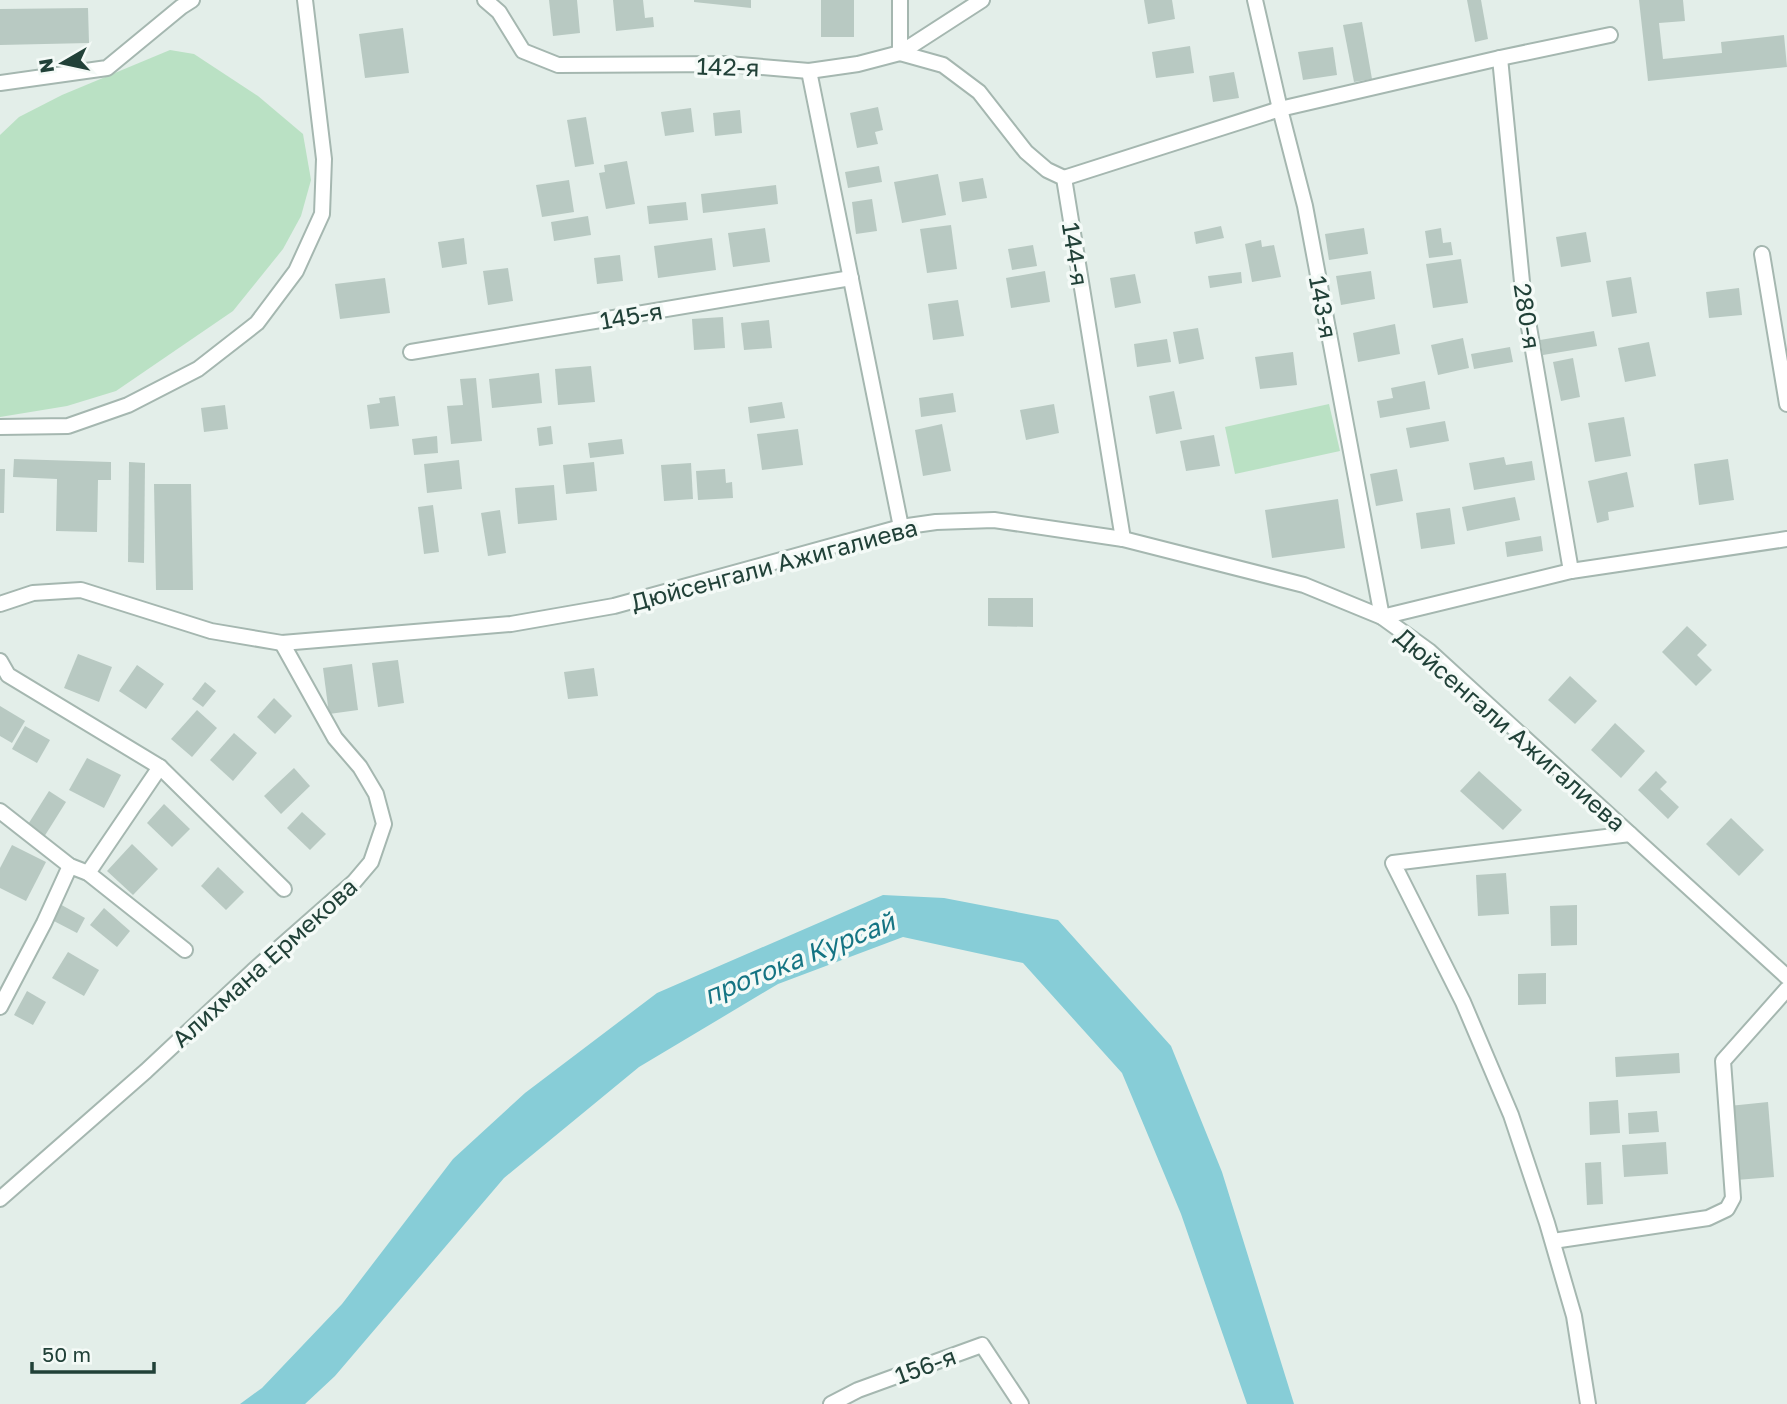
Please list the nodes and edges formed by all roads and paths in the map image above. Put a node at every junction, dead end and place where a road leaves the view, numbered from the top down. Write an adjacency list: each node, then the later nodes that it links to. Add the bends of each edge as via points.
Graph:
1 (192, 0): 11 (street, via 107,68)
2 (304, 0): 18 (street, via 324,159 321,214 296,271 257,323 198,369 128,405 68,426)
3 (485, 0): 10 (street, 142-я, via 499,12 523,51 558,65 728,64)
4 (900, 0): 8 (street)
5 (982, 0): 8 (street, 142-я)
6 (1255, 0): 12 (street, 143-я)
7 (1610, 35): 9 (street)
8 (900, 53): 10 (street, 142-я); 13 (street, via 943,65 979,92 1026,152)
9 (1500, 58): 12 (street); 22 (street, 280-я, via 1523,292)
10 (809, 71): 15 (street)
11 (0, 83)
12 (1280, 109): 13 (street); 24 (street, 143-я, via 1305,206)
13 (1064, 178): 21 (street, 144-я)
14 (1762, 254): 17 (street)
15 (850, 278): 16 (street, 145-я); 19 (street)
16 (411, 352)
17 (1787, 404)
18 (0, 427)
19 (901, 527): 21 (street, Дюйсенгали Ажигалиева, via 994,520); 25 (street, Дюйсенгали Ажигалиева, via 614,606 511,624)
20 (1787, 538): 22 (street)
21 (1124, 540): 24 (street, Дюйсенгали Ажигалиева, via 1304,584)
22 (1571, 571): 24 (street)
23 (0, 604): 25 (street, Дюйсенгали Ажигалиева, via 33,593 81,590 211,631)
24 (1382, 617): 29 (street, Дюйсенгали Ажигалиева, via 1429,651)
25 (282, 643): 37 (street, Алихмана Ермекова, via 335,738 376,794 384,824 371,862 354,883)
26 (0, 661): 27 (street, via 8,675)
27 (160, 767): 31 (street); 32 (street)
28 (0, 811): 30 (street)
29 (1630, 834): 34 (street, Дюйсенгали Ажигалиева); 38 (street, via 1393,863 1463,1002 1511,1115)
30 (70, 866): 31 (street); 36 (street)
31 (88, 873): 33 (street)
32 (284, 889)
33 (185, 950)
34 (1787, 977)
35 (1787, 989): 38 (street, via 1723,1061 1733,1198 1727,1209 1708,1218)
36 (0, 1007)
37 (0, 1199)
38 (1553, 1241): 42 (street, via 1574,1316)
39 (859, 1397): 40 (street, 156-я); 41 (street, 156-я, via 982,1345)
40 (831, 1404)
41 (1021, 1404)
42 (1588, 1404)

